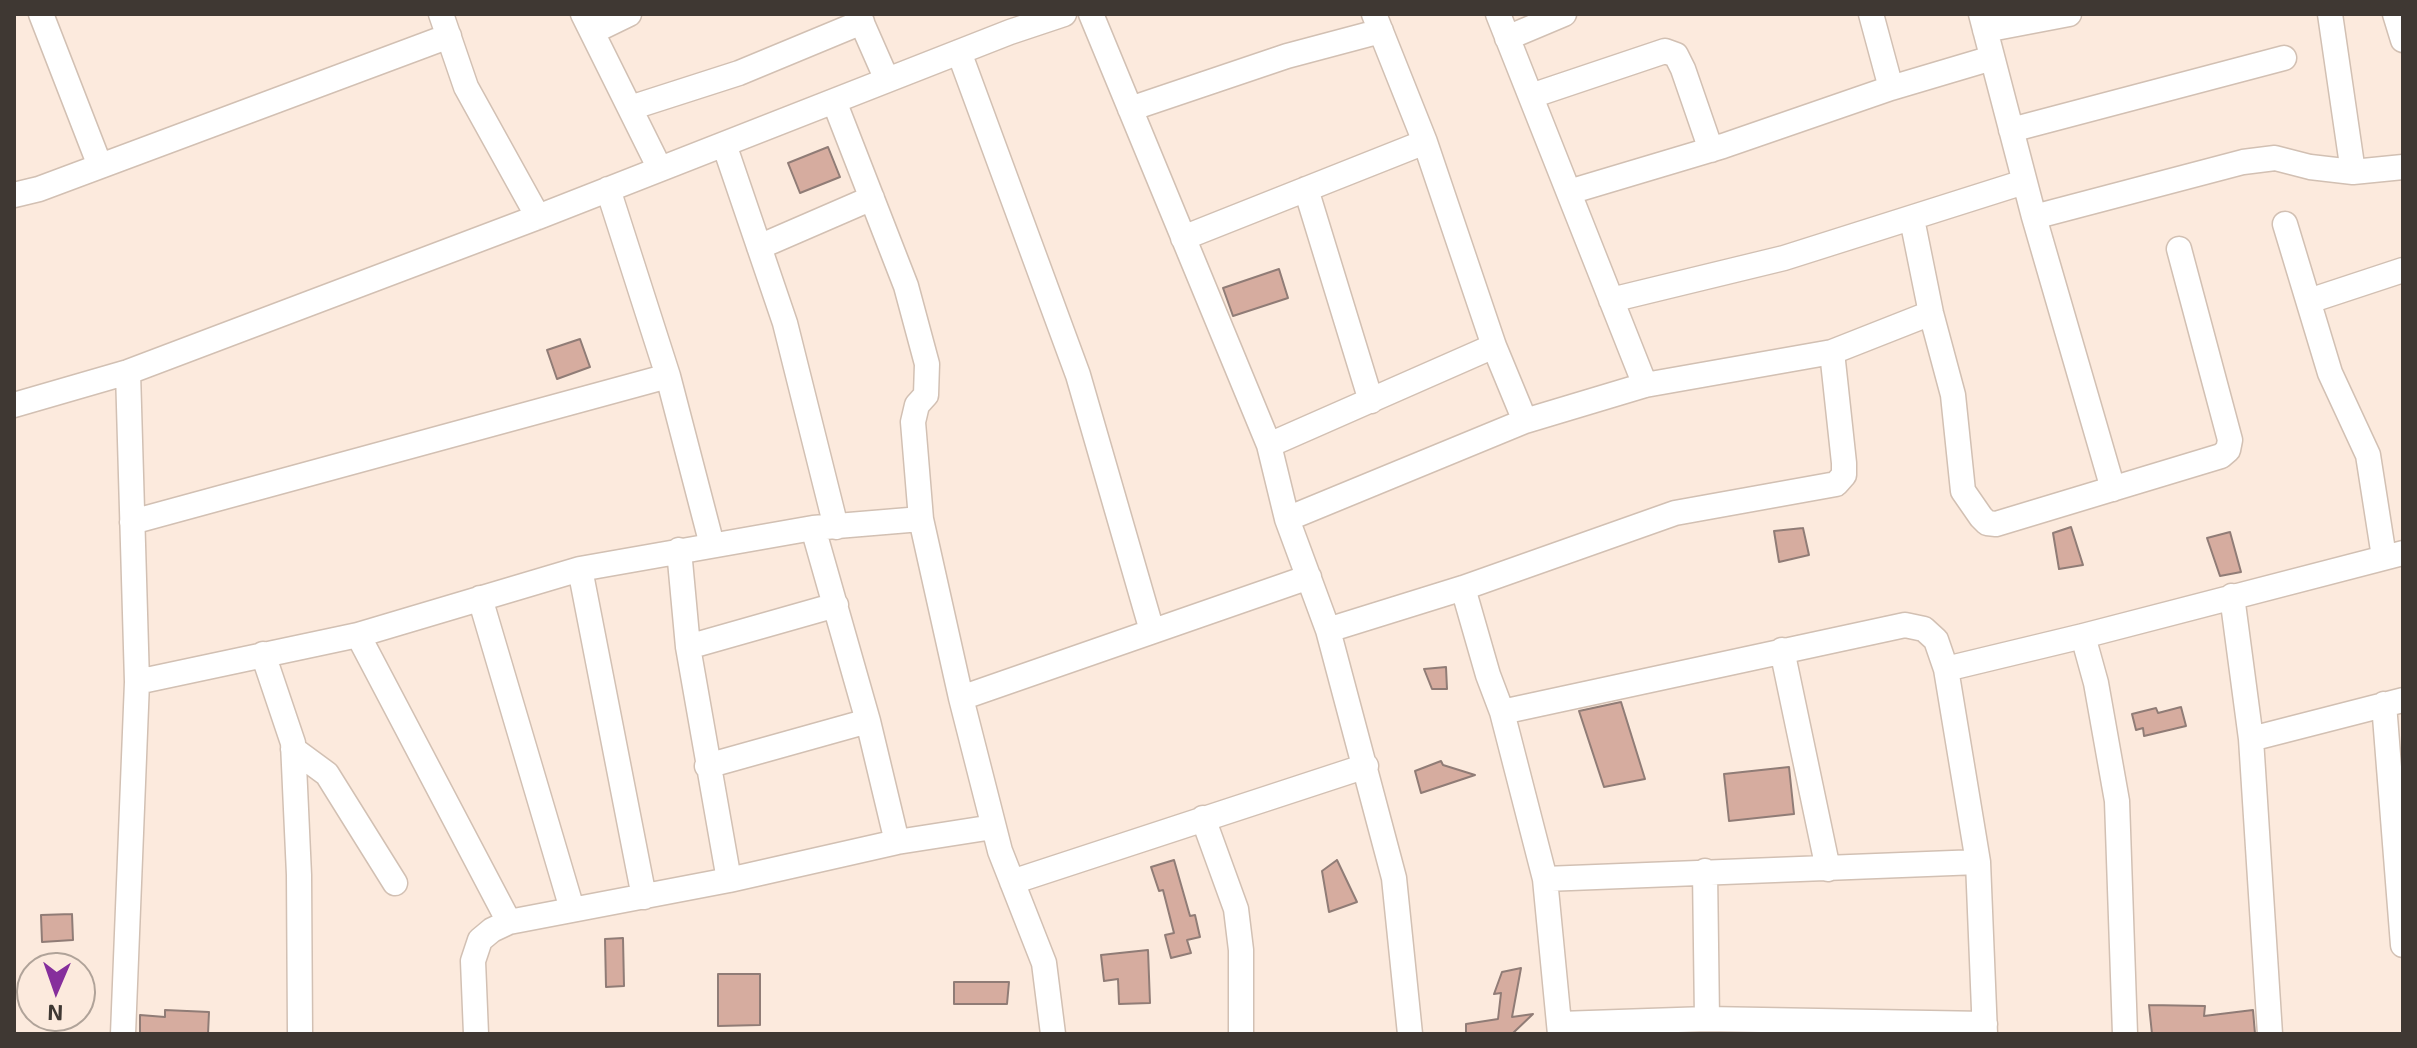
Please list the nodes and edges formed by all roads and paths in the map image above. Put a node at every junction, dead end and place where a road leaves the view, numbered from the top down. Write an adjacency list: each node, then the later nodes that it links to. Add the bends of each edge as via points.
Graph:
1 (41, 14): 30 (street)
2 (629, 14): 12 (street)
3 (1064, 14): 13 (street)
4 (1091, 14): 25 (street)
5 (1498, 14): 16 (street)
6 (1564, 14): 16 (street)
7 (1871, 14): 21 (street)
8 (2069, 14): 11 (street)
9 (2330, 14): 33 (street)
10 (860, 18): 20 (street); 24 (street, via 739,73)
11 (1983, 22): 18 (street)
12 (588, 23): 24 (street)
13 (1006, 23): 17 (street)
14 (1377, 23): 25 (street); 27 (street)
15 (445, 25): 30 (street); 40 (street, via 466,87)
16 (1507, 38): 22 (street)
17 (959, 52): 20 (street); 75 (street, via 1078,375)
18 (1992, 58): 21 (street); 26 (street)
19 (2284, 58): 26 (street)
20 (887, 80): 23 (street)
21 (1891, 88): 29 (street)
22 (1531, 96): 29 (street, via 1665,51 1676,55 1683,69); 37 (street)
23 (834, 101): 28 (street); 39 (street)
24 (630, 108): 32 (street)
25 (1130, 109): 44 (street)
26 (2011, 130): 34 (street)
27 (1425, 142): 36 (street); 51 (street)
28 (724, 144): 32 (street); 45 (street)
29 (1711, 150): 37 (street)
30 (100, 166): 38 (street)
31 (2403, 167): 33 (street)
32 (660, 169): 35 (street)
33 (2353, 172): 41 (street, via 2275,158 2243,162)
34 (2024, 182): 41 (street); 42 (street)
35 (608, 189): 40 (street); 54 (street)
36 (1306, 189): 44 (street); 56 (street)
37 (1569, 192): 48 (street)
38 (14, 195)
39 (872, 198): 45 (street); 61 (street, via 906,286 927,364 926,395 913,422)
40 (538, 217): 53 (street)
41 (2034, 217): 60 (street)
42 (1912, 219): 48 (street, via 1784,258); 50 (street)
43 (2285, 224): 49 (street)
44 (1183, 238): 59 (street)
45 (759, 247): 64 (street, via 785,323)
46 (2179, 249): 60 (street, via 2230,440 2228,450)
47 (2403, 270): 49 (street)
48 (1611, 300): 55 (street)
49 (2309, 301): 67 (street, via 2330,373 2368,455)
50 (1931, 313): 52 (street); 60 (street, via 1953,395 1963,491 1987,523 2003,523)
51 (1494, 346): 56 (street); 58 (street)
52 (1832, 352): 55 (street); 70 (street, via 1844,475 1836,484 1675,513)
53 (128, 372): 57 (street); 63 (street)
54 (668, 376): 63 (street); 65 (street)
55 (1645, 385): 58 (street)
56 (1371, 401): 59 (street)
57 (14, 405)
58 (1525, 421): 62 (street)
59 (1269, 445): 62 (street)
60 (2113, 489)
61 (921, 519): 64 (street); 83 (street)
62 (1287, 519): 69 (street)
63 (132, 522): 82 (street)
64 (824, 527): 65 (street); 73 (street)
65 (712, 545): 66 (street)
66 (679, 550): 68 (street); 78 (street)
67 (2394, 555): 71 (street)
68 (580, 569): 72 (street); 101 (street)
69 (1309, 577): 74 (street); 75 (street)
70 (1463, 588): 74 (street); 85 (street)
71 (2232, 596): 77 (street); 87 (street)
72 (480, 598): 76 (street); 102 (street)
73 (836, 605): 78 (street); 86 (street)
74 (1328, 630): 90 (street)
75 (1152, 631): 83 (street)
76 (358, 635): 80 (street); 103 (street)
77 (2083, 636): 81 (street); 115 (street, via 2117,801)
78 (688, 647): 89 (street)
79 (1782, 650): 81 (street, via 1905,625 1924,629 1936,640); 85 (street); 95 (street)
80 (263, 654): 82 (street); 88 (street)
81 (1946, 669): 94 (street)
82 (137, 682): 109 (street)
83 (961, 698): 92 (street)
84 (2394, 702): 87 (street); 104 (street)
85 (1502, 712): 97 (street)
86 (868, 721): 89 (street); 93 (street)
87 (2251, 739): 116 (street)
88 (293, 749): 100 (street, via 327,774); 110 (street)
89 (707, 766): 98 (street)
90 (1366, 766): 91 (street); 114 (street, via 1394,878)
91 (1203, 818): 99 (street); 113 (street, via 1236,909)
92 (993, 827): 93 (street); 99 (street)
93 (897, 842): 98 (street)
94 (1978, 862): 95 (street); 108 (street)
95 (1828, 869): 96 (street)
96 (1705, 871): 97 (street); 105 (street)
97 (1545, 879): 107 (street)
98 (729, 880): 101 (street)
99 (1012, 882): 112 (street, via 1044,963)
100 (395, 883)
101 (644, 897): 102 (street)
102 (572, 909): 103 (street)
103 (509, 922): 111 (street, via 480,940 473,961)
104 (2403, 945)
105 (1707, 1019): 106 (street); 107 (street)
106 (1835, 1028): 108 (street)
107 (1560, 1029)
108 (1985, 1029)
109 (123, 1034)
110 (300, 1034)
111 (476, 1034)
112 (1053, 1034)
113 (1241, 1034)
114 (1410, 1034)
115 (2125, 1034)
116 (2270, 1034)

